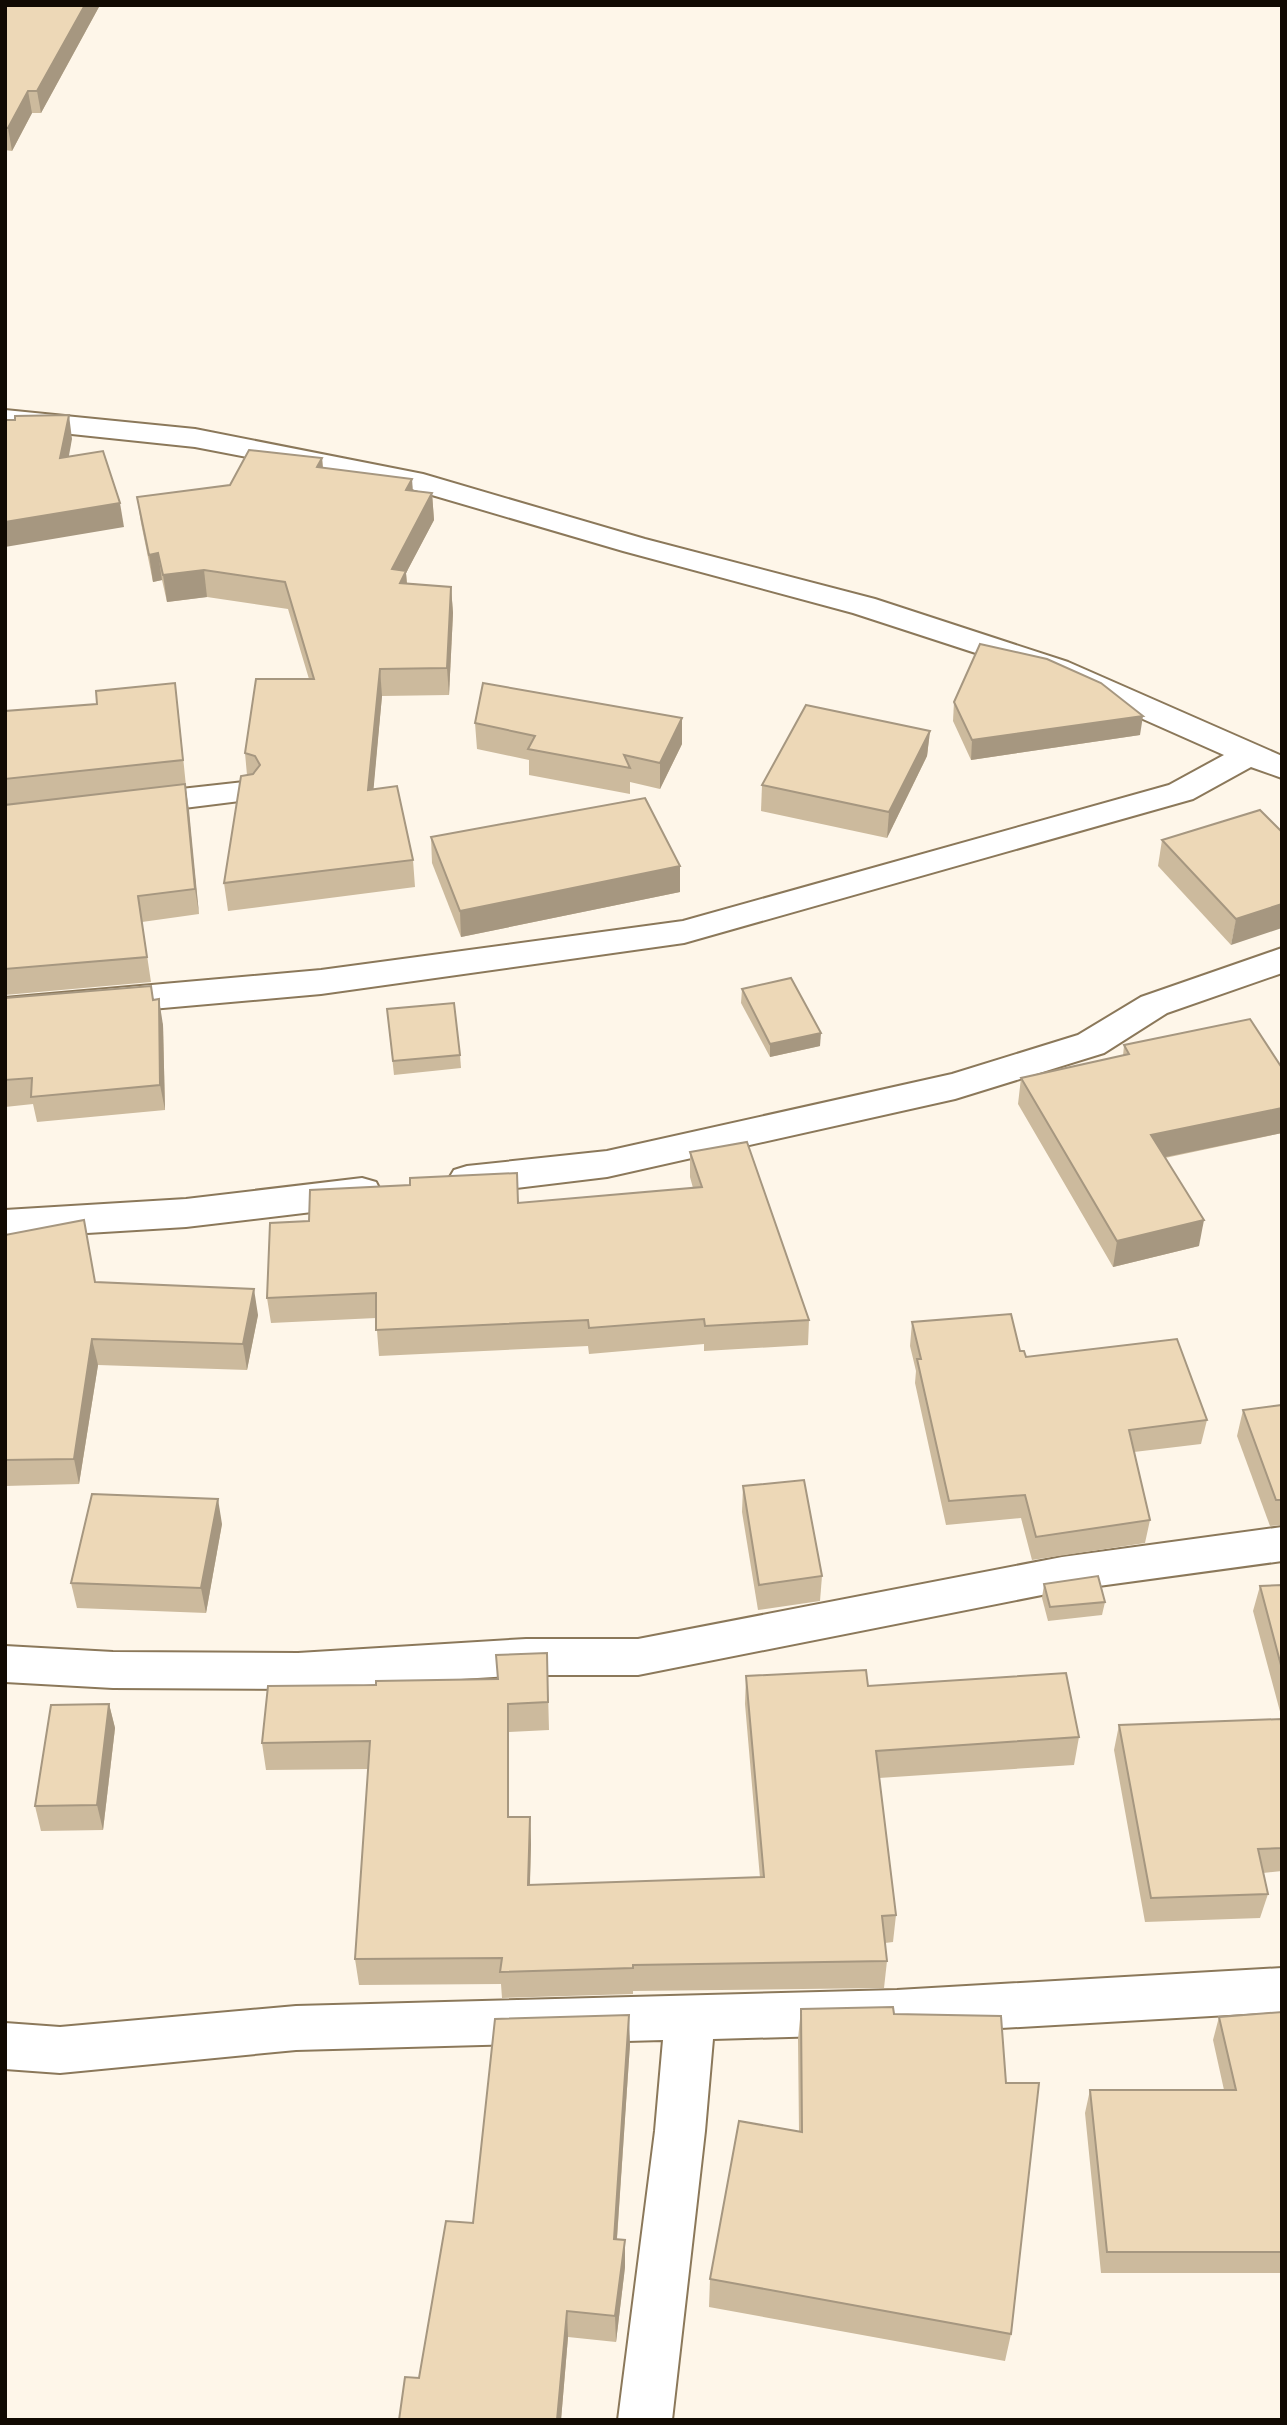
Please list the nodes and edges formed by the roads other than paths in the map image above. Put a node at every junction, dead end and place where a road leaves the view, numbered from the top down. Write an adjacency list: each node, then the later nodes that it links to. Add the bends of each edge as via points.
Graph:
1 (5, 418): 2 (street, via 195,438 413,480 864,606 1044,665)
2 (1250, 754): 3 (street); 7 (street, via 1181,792 684,932 321,982)
3 (1282, 768)
4 (244, 793): 5 (street)
5 (111, 807)
6 (1282, 960): 8 (street, via 1154,1006 1091,1044 955,1086 607,1164)
7 (5, 1010)
8 (430, 1184)
9 (389, 1189): 10 (street, via 186,1213)
10 (5, 1224)
11 (1282, 1544): 12 (street, via 1062,1574 638,1657 526,1657 298,1671)
12 (5, 1664)
13 (1282, 1990): 14 (street, via 897,2012)
14 (690, 2018): 15 (street, via 296,2028 60,2050); 16 (street)
15 (5, 2046)
16 (645, 2420)

